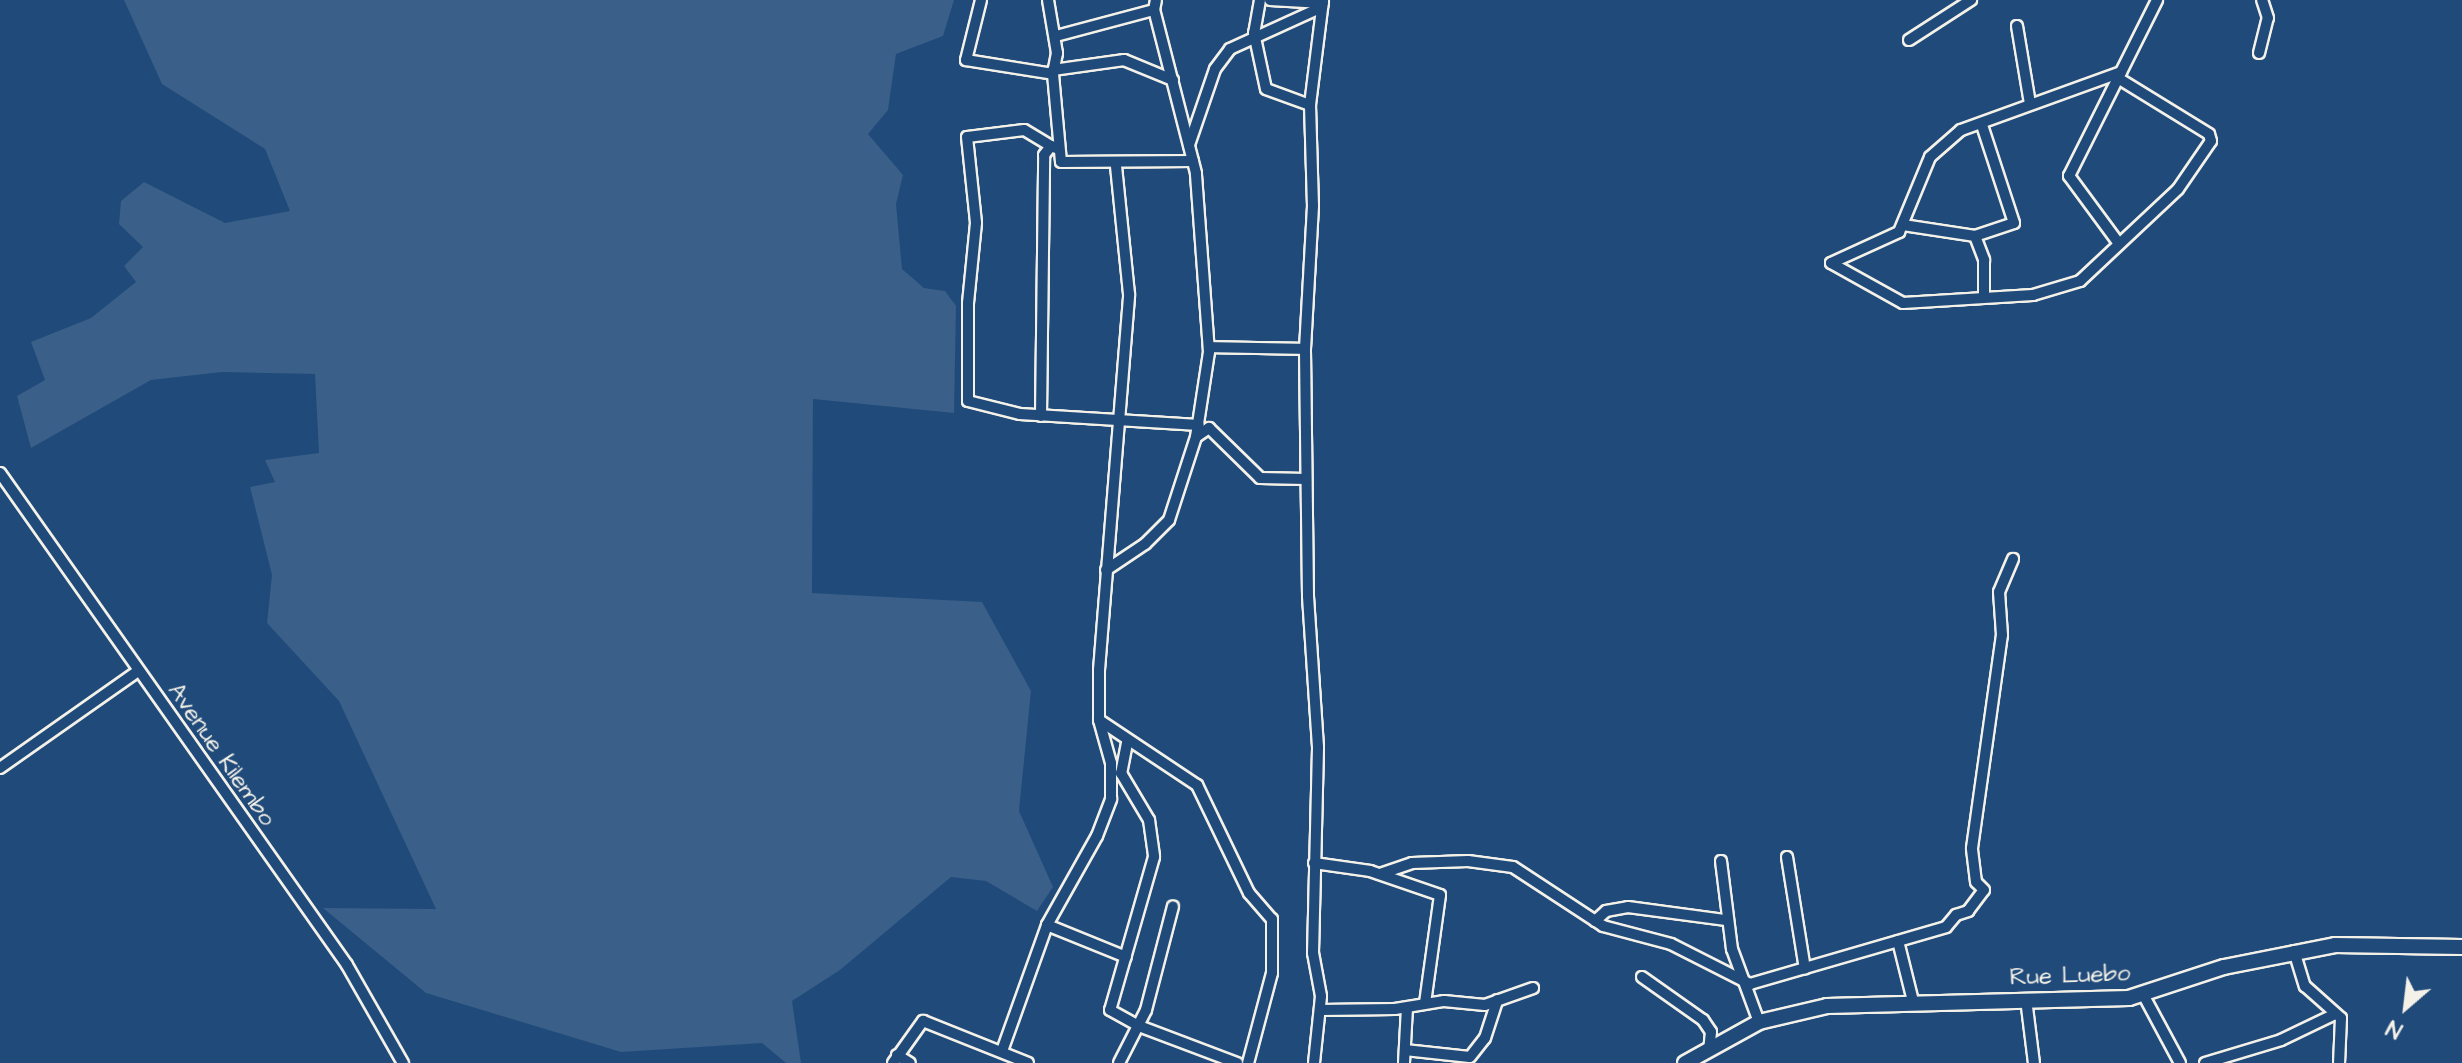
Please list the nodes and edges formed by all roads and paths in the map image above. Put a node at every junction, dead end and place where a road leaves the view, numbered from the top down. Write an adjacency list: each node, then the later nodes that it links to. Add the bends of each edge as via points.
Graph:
1 (981, 0): 15 (street, via 966,60)
2 (1048, 0): 11 (street)
3 (1260, 0): 12 (street)
4 (1270, 0): 8 (street)
5 (1971, 0): 13 (street)
6 (2157, 0): 16 (street)
7 (2262, 0): 14 (street, via 2268,18)
8 (1323, 3): 12 (street); 19 (street)
9 (1155, 5): 11 (street); 17 (street)
10 (2017, 26): 18 (street)
11 (1056, 36): 15 (street)
12 (1255, 38): 19 (street, via 1266,89); 21 (street, via 1230,49 1215,69)
13 (1909, 40)
14 (2259, 53)
15 (1053, 72): 17 (street, via 1124,60); 22 (street)
16 (2120, 75): 18 (street); 27 (street, via 2069,176); 27 (street, via 2209,134 2211,141 2178,189)
17 (1173, 80): 21 (street)
18 (2030, 104): 20 (street)
19 (1310, 105): 30 (street, via 1313,206)
20 (1982, 125): 25 (street, via 1961,130 1930,157); 26 (street, via 2015,221)
21 (1189, 145): 23 (street)
22 (1055, 147): 24 (street, via 1065,164 1087,159); 31 (street, via 1044,155); 31 (street, via 1024,130 967,137 976,223 968,303 968,401)
23 (1193, 161): 24 (street); 29 (street, via 1204,240)
24 (1116, 165): 32 (street, via 1129,294)
25 (1903, 225): 26 (street); 28 (street, via 1893,236 1831,263 1903,303)
26 (1975, 236): 28 (street, via 1984,260)
27 (2117, 241): 28 (street, via 2100,266 2067,286 2028,295)
28 (1984, 295)
29 (1209, 347): 30 (street); 33 (street)
30 (1305, 349): 36 (street)
31 (1041, 416): 32 (street)
32 (1118, 421): 33 (street); 38 (street)
33 (1199, 425): 34 (street)
34 (1196, 437): 36 (street, via 1209,428 1260,478); 38 (street, via 1169,520)
35 (0, 473): 39 (street, Avenue Kilembo)
36 (1306, 479): 45 (street, via 1318,747)
37 (2013, 559): 53 (street, via 1999,592 2002,635 1972,848 1982,897 1946,927)
38 (1106, 570): 40 (street)
39 (138, 671): 42 (street); 75 (street, Avenue Kilembo, via 347,965)
40 (1099, 720): 41 (street); 52 (street, via 1111,763 1111,799 1097,836)
41 (1127, 743): 56 (street, via 1121,773 1149,820 1154,857); 80 (street, via 1197,785 1249,893 1272,919 1272,973)
42 (0, 768)
43 (1787, 857): 57 (street)
44 (1721, 861): 50 (street)
45 (1314, 863): 47 (street); 67 (street, via 1313,953)
46 (1412, 863): 47 (street); 48 (street, via 1411,874); 51 (street, via 1468,861 1513,867 1550,886)
47 (1380, 874): 48 (street)
48 (1421, 886): 65 (street, via 1442,898)
49 (1173, 906): 70 (street, via 1165,951)
50 (1726, 920): 51 (street, via 1628,907 1606,911); 59 (street)
51 (1595, 921): 59 (street, via 1671,944)
52 (1047, 925): 56 (street); 72 (street)
53 (1898, 941): 57 (street); 64 (street)
54 (2462, 947): 55 (street, Rue Luebo, via 2382,942)
55 (2294, 951): 61 (street, Rue Luebo, via 2224,967); 68 (street, via 2305,986 2321,995)
56 (1126, 957): 70 (street, via 1110,1010)
57 (1805, 969): 59 (street, via 1750,984)
58 (1642, 977): 73 (street, via 1703,1020 1711,1032)
59 (1739, 980): 69 (street)
60 (1533, 988): 63 (street)
61 (2144, 996): 62 (street, Rue Luebo); 85 (street)
62 (2026, 999): 64 (street, Rue Luebo); 84 (street)
63 (1497, 1000): 65 (street, via 1485,1005); 71 (street, via 1485,1038 1470,1057)
64 (1913, 1001): 69 (street, Rue Luebo, via 1827,1006)
65 (1425, 1003): 66 (street)
66 (1407, 1008): 67 (street); 71 (street)
67 (1321, 1010): 81 (street)
68 (2335, 1014): 86 (street, via 2281,1040); 87 (street, via 2343,1024)
69 (1759, 1022): 73 (street, Rue Luebo)
70 (1139, 1026): 78 (street); 79 (street)
71 (1405, 1050): 82 (street)
72 (1002, 1051): 74 (street, via 923,1021); 77 (street)
73 (1709, 1052): 83 (street, Rue Luebo)
74 (895, 1059): 76 (street)
75 (403, 1063)
76 (910, 1063)
77 (1028, 1063)
78 (1119, 1063)
79 (1237, 1063)
80 (1248, 1063)
81 (1314, 1063)
82 (1404, 1063)
83 (1685, 1063)
84 (2034, 1063)
85 (2180, 1063)
86 (2205, 1063)
87 (2339, 1063)

